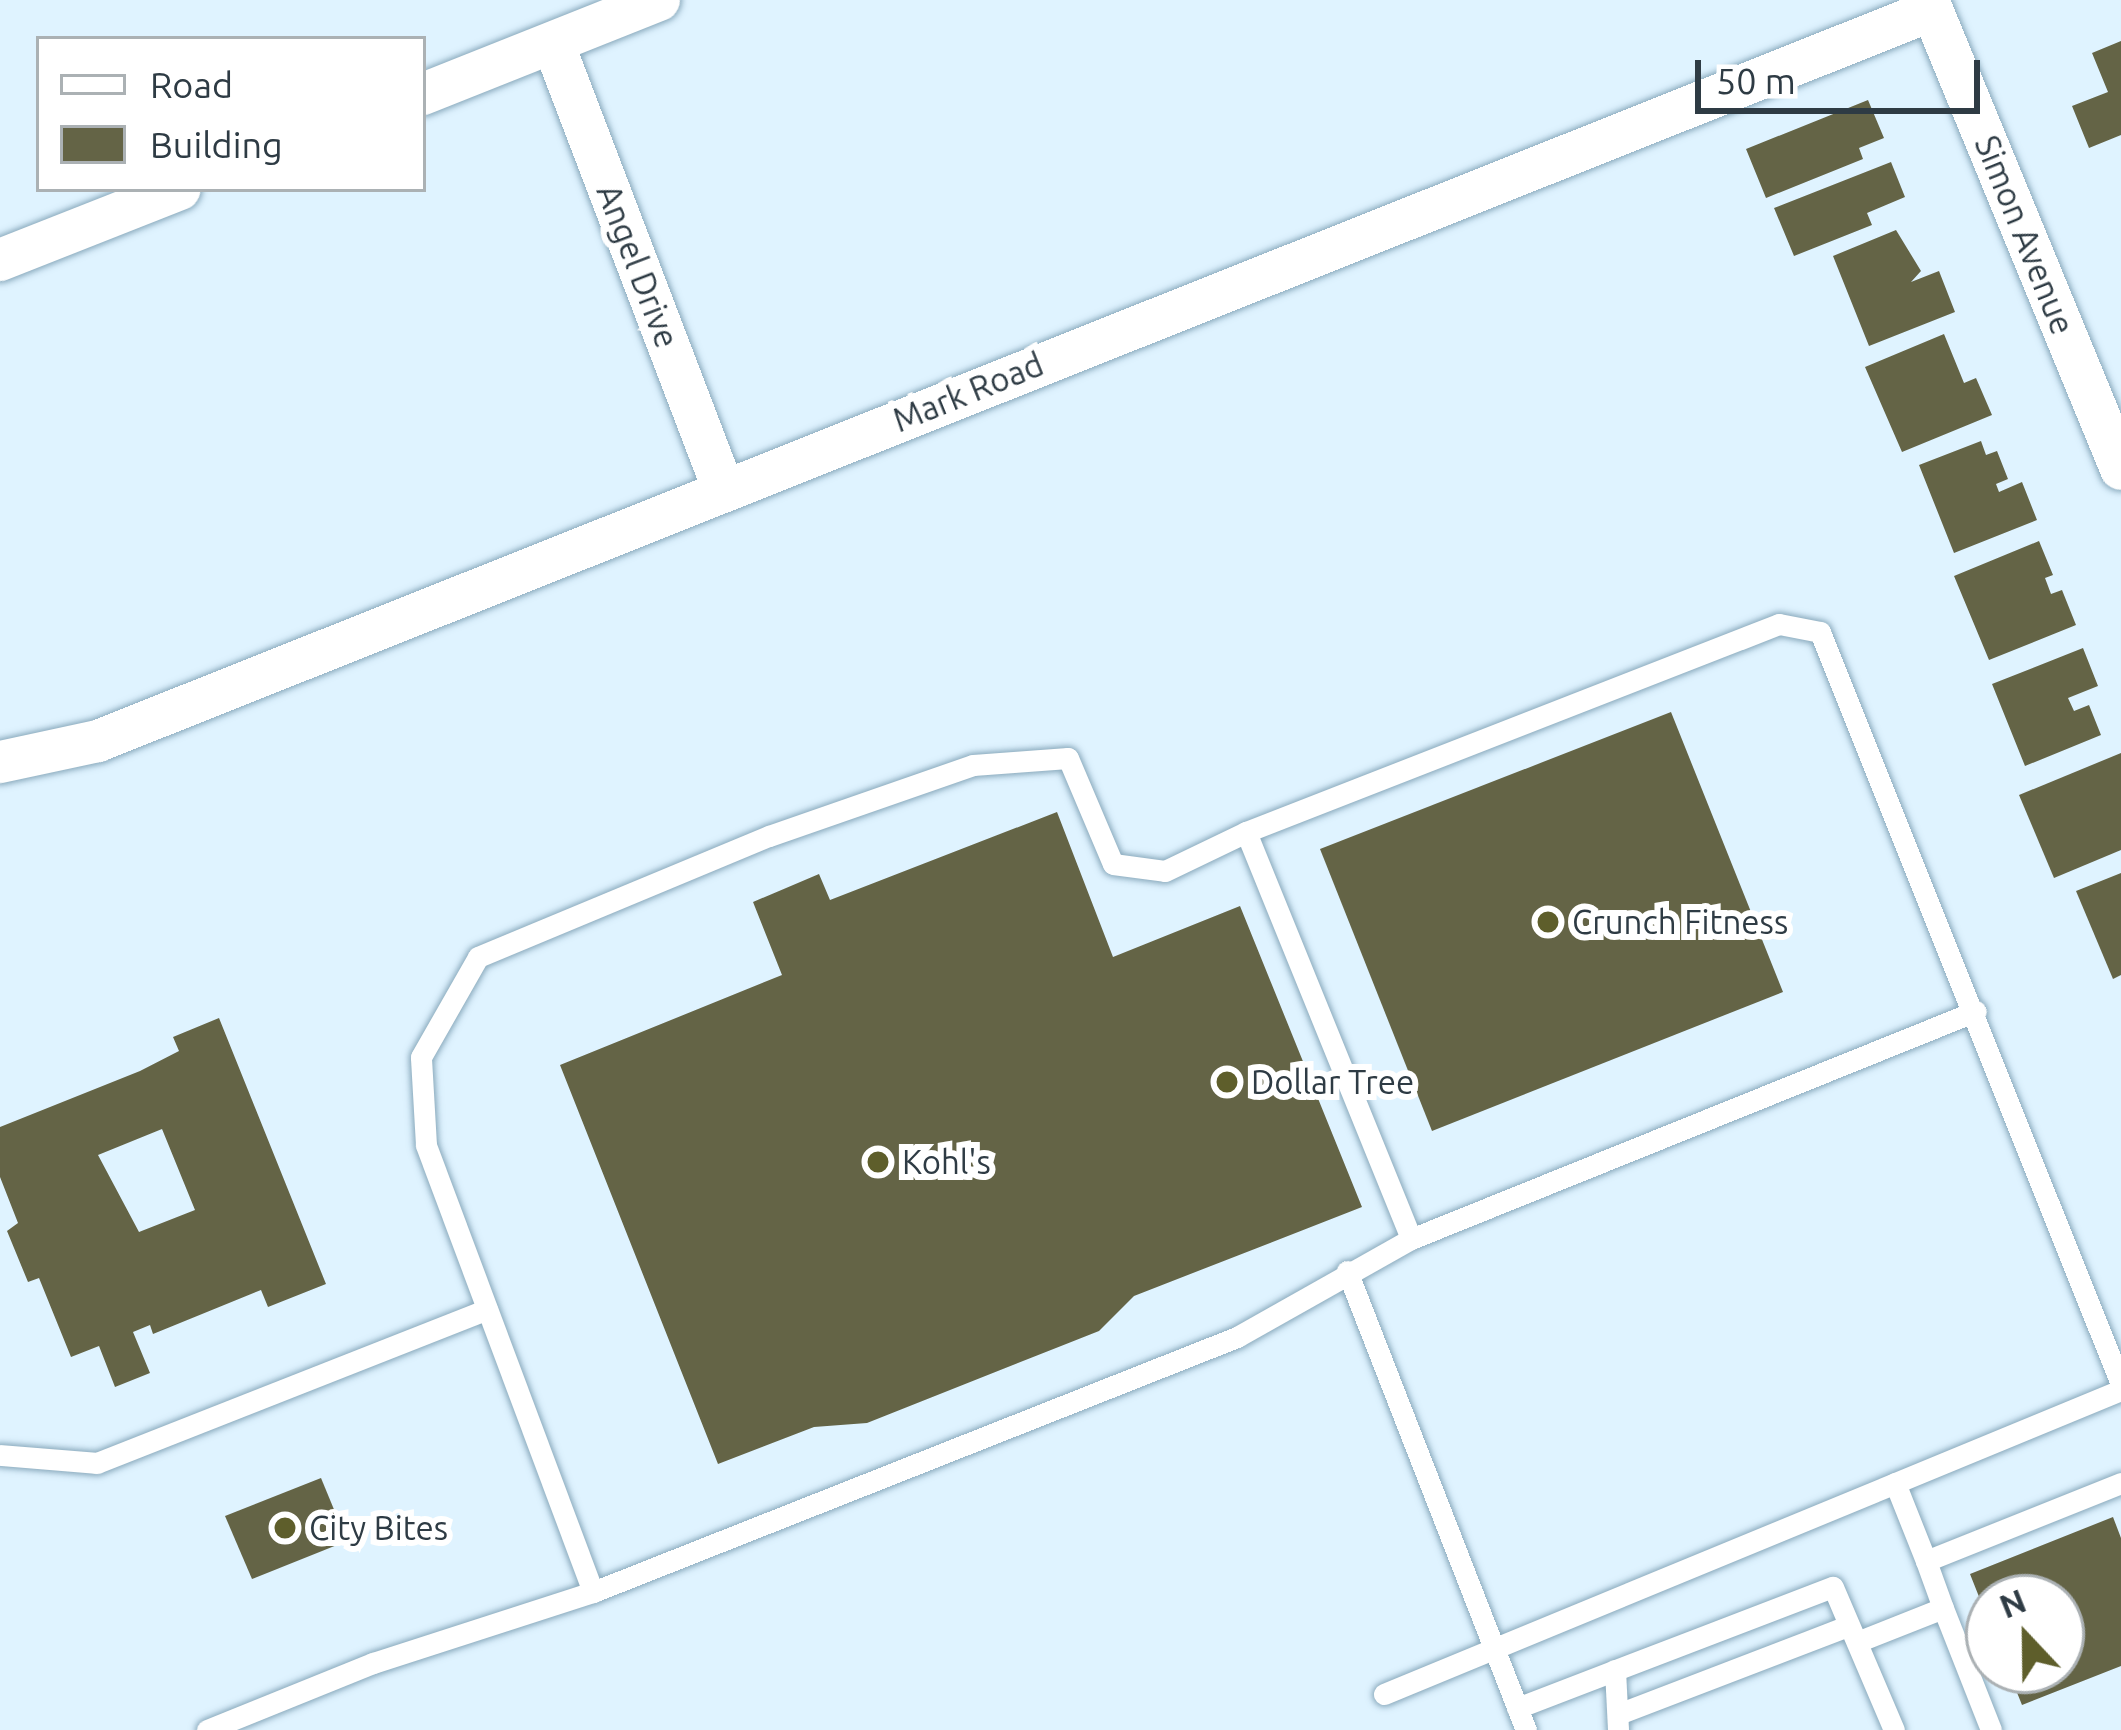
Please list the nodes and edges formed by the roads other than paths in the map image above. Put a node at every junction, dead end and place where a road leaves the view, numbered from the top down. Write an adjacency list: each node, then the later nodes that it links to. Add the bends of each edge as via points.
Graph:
1 (659, 0): 3 (street)
2 (1930, 5): 7 (street, Simon Avenue); 8 (street, Mark Road)
3 (553, 43): 4 (street); 8 (street, Angel Drive)
4 (426, 93)
5 (172, 192): 6 (street)
6 (0, 260)
7 (2120, 465)
8 (723, 489): 9 (street, Mark Road, via 98,741)
9 (0, 762)
10 (1246, 832): 11 (lane, via 1738,638 1779,624 1820,632); 12 (lane); 14 (lane, via 1165,871 1113,864 1068,758 973,765 769,836 478,957 421,1057 426,1145)
11 (1976, 1011): 12 (lane); 15 (lane)
12 (1411, 1239): 13 (lane)
13 (1347, 1271): 20 (lane, via 1237,1336); 23 (lane)
14 (487, 1309): 16 (lane, via 98,1463); 20 (lane)
15 (2121, 1387): 17 (lane)
16 (0, 1455)
17 (1895, 1483): 19 (lane); 23 (lane)
18 (2121, 1483): 19 (lane)
19 (1926, 1562): 21 (lane)
20 (593, 1592): 28 (lane, via 373,1663)
21 (1943, 1608): 22 (lane); 31 (lane)
22 (1852, 1634): 24 (lane, via 1833,1587); 27 (lane); 30 (lane)
23 (1495, 1647): 25 (lane); 26 (lane)
24 (1615, 1670): 26 (lane); 27 (lane)
25 (1384, 1694)
26 (1517, 1708): 29 (lane)
27 (1619, 1721)
28 (207, 1730)
29 (1526, 1730)
30 (1894, 1730)
31 (1991, 1730)

